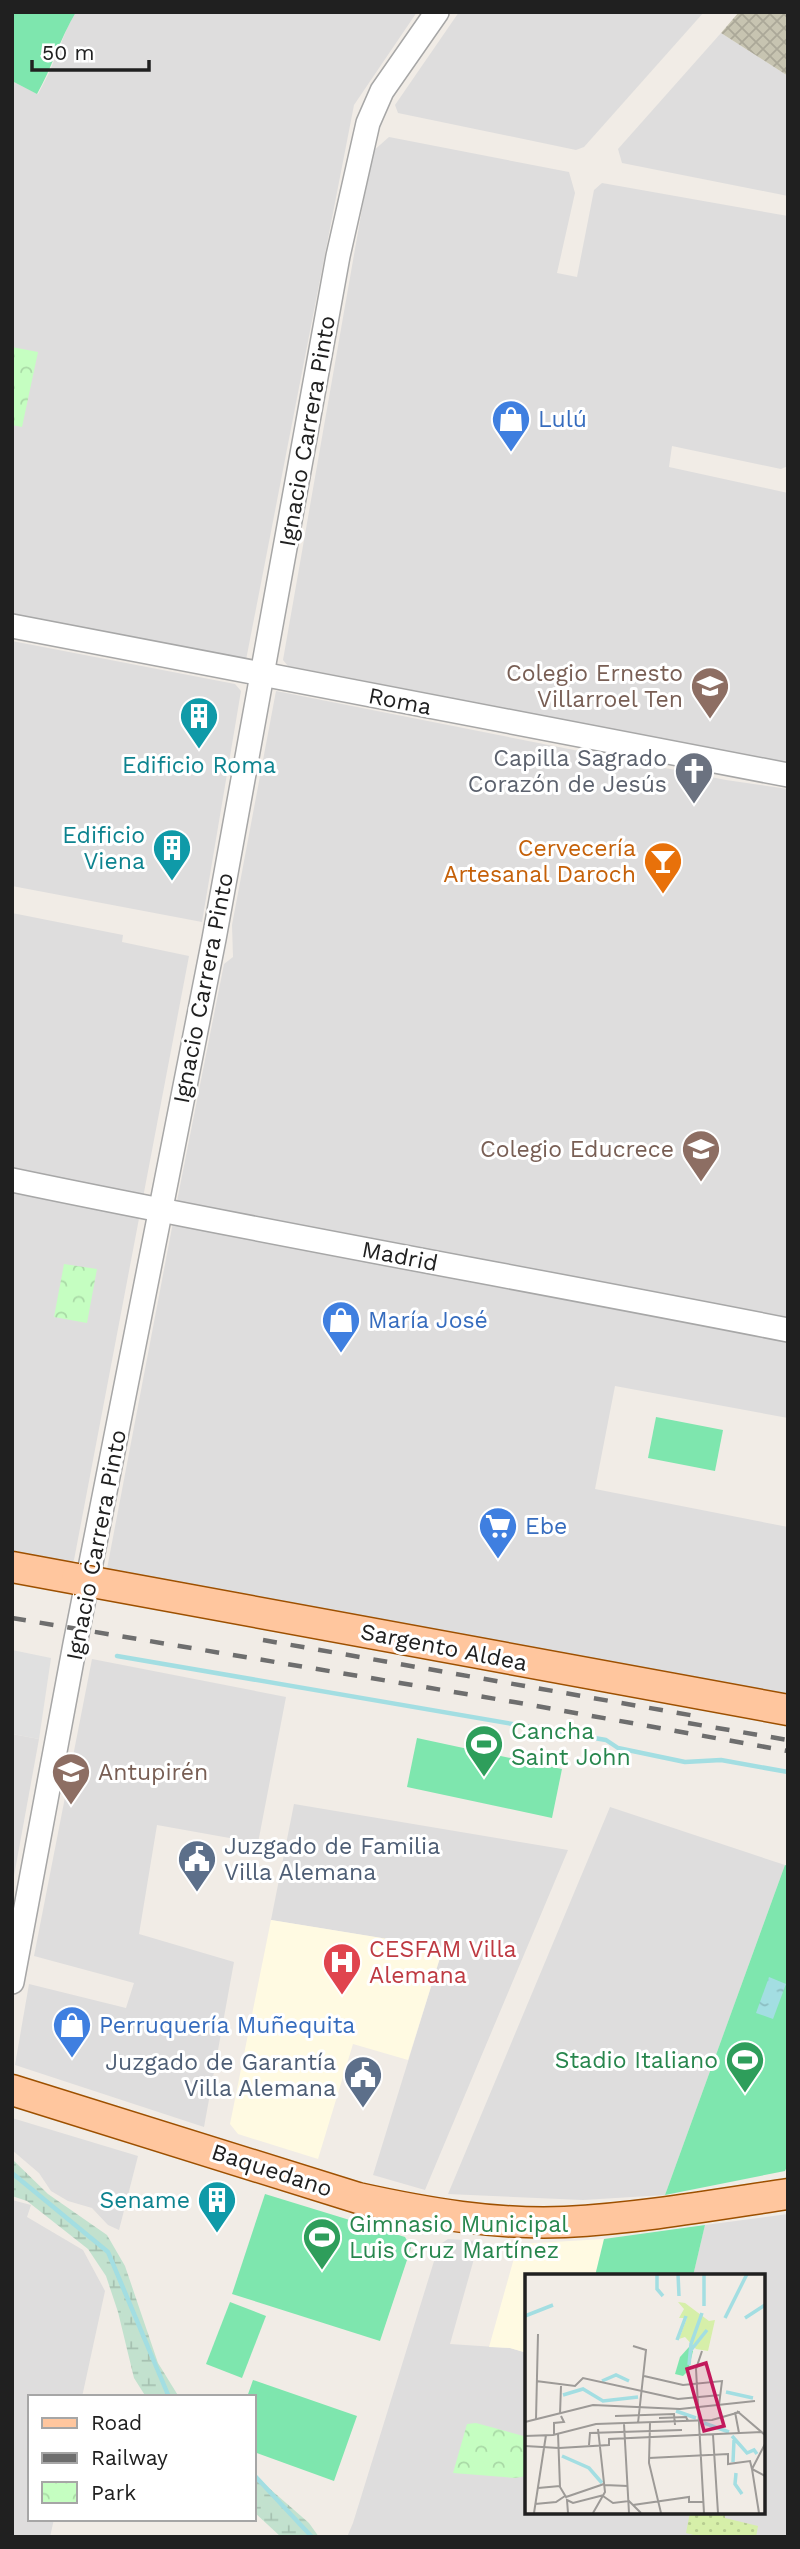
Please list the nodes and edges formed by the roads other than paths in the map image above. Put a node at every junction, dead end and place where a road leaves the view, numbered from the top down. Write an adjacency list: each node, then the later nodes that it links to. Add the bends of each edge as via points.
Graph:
1 (437, 12): 3 (street, Ignacio Carrera Pinto, via 382,91 368,122 338,256)
2 (12, 626): 3 (street, Roma)
3 (261, 674): 4 (street, Roma); 6 (street, Ignacio Carrera Pinto)
4 (788, 775)
5 (12, 1180): 6 (street, Madrid)
6 (160, 1208): 7 (street, Madrid); 10 (street, Ignacio Carrera Pinto)
7 (788, 1330)
8 (12, 1567): 9 (main road, Sargento Aldea)
9 (788, 1710)
10 (12, 1982)
11 (12, 2090): 12 (main road, Baquedano, via 359,2198 466,2217 566,2222)
12 (788, 2194)

